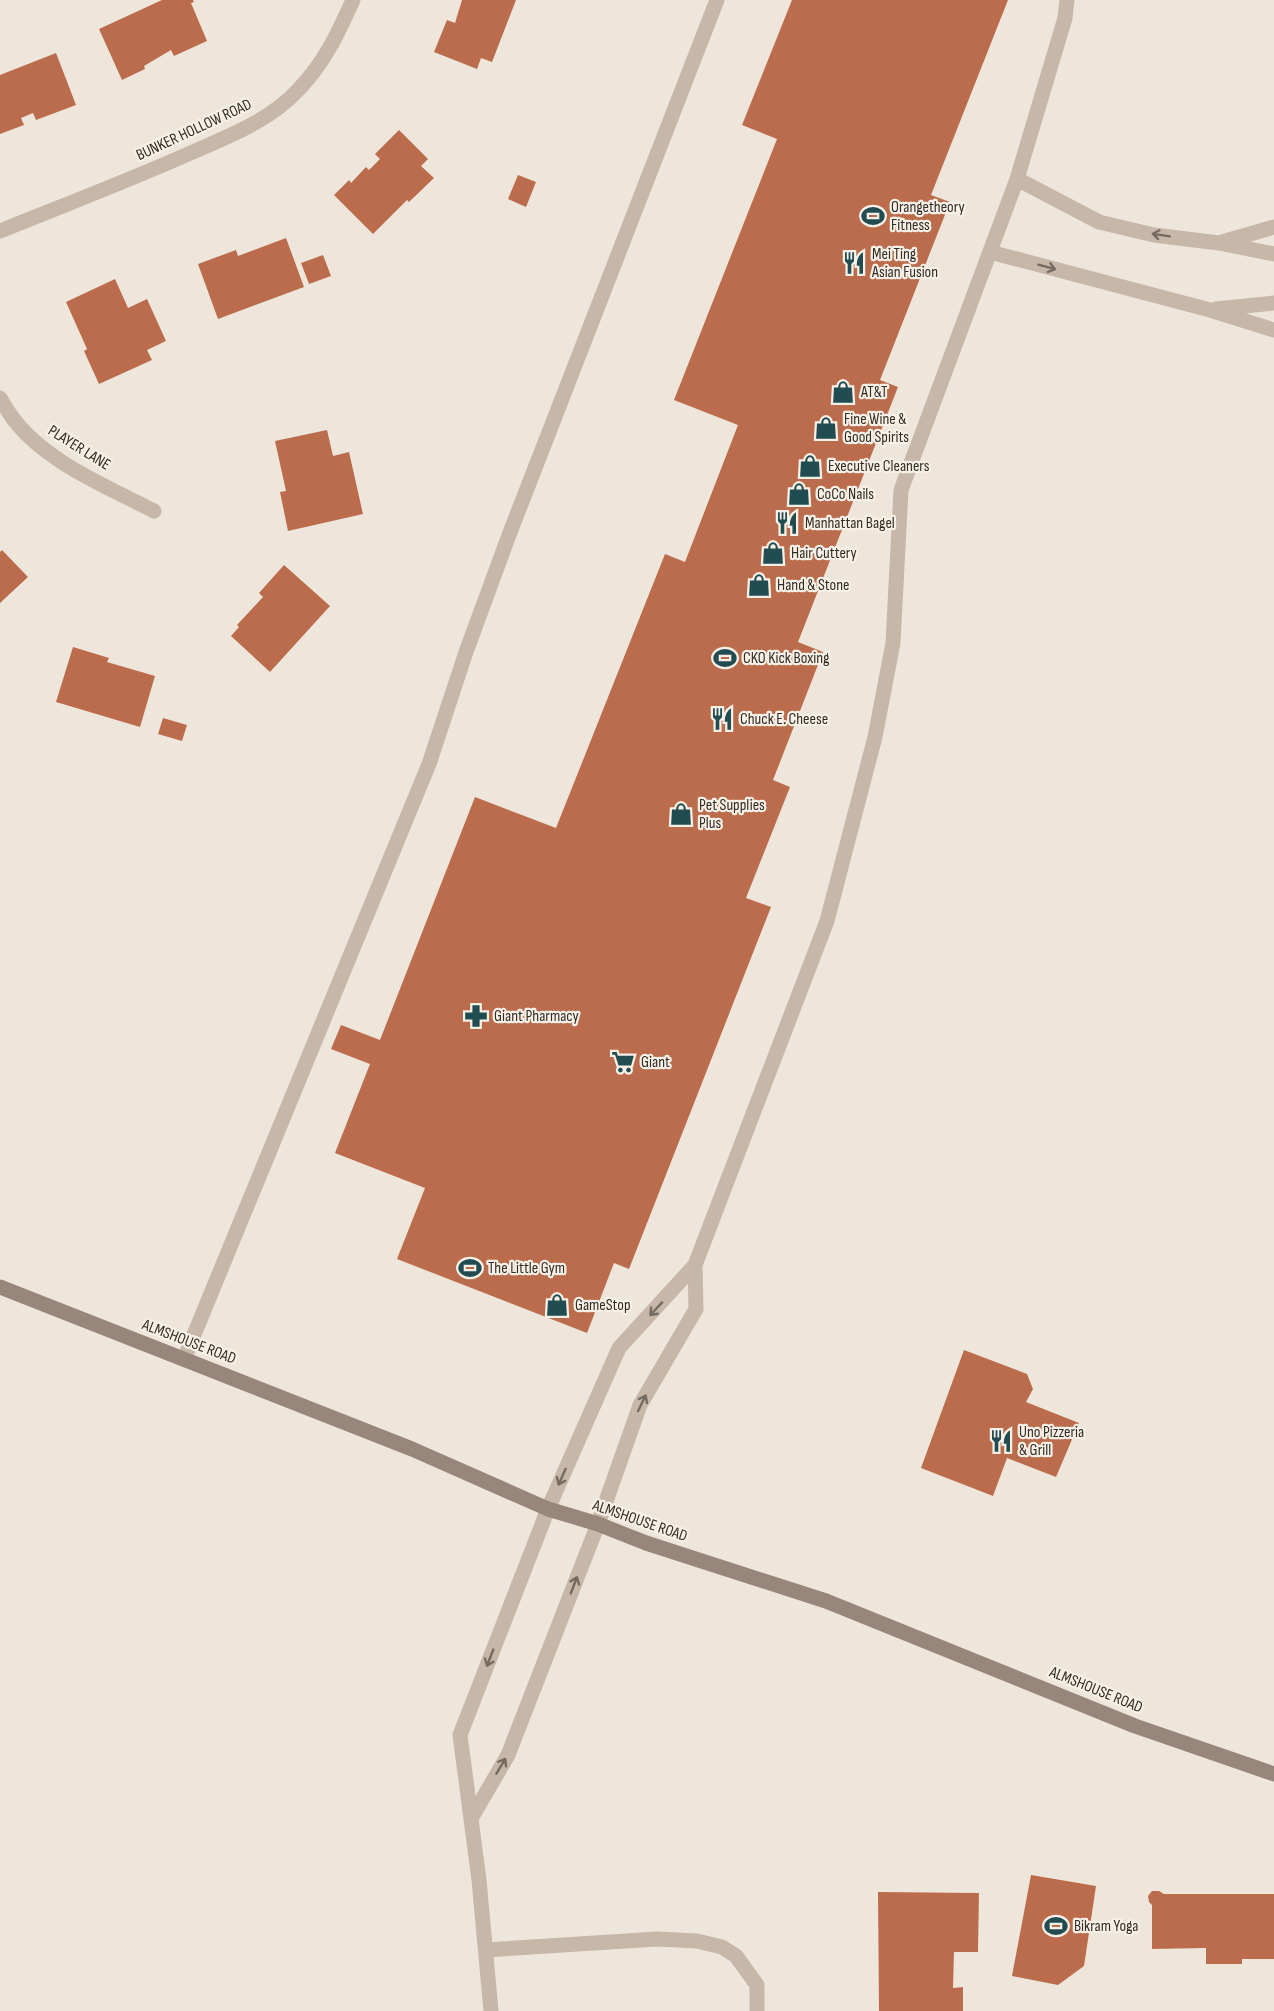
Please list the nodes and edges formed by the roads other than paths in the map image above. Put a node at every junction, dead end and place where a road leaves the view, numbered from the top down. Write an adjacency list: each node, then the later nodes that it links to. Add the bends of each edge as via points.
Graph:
1 (353, 0): 6 (street, BUNKER HOLLOW ROAD, via 330,50 299,89 275,111 245,129 138,176)
2 (717, 0): 17 (street, via 509,535 429,764)
3 (1067, 0): 4 (street)
4 (1017, 179): 7 (street, one-way to 4, via 1154,235 1099,222); 8 (street)
5 (1274, 227): 7 (street)
6 (0, 231)
7 (1219, 243): 9 (street)
8 (990, 252): 11 (street, one-way to 11); 15 (street, via 901,490 893,643 875,738 827,921)
9 (1274, 254)
10 (1274, 303): 11 (street)
11 (1210, 310): 12 (street)
12 (1274, 330)
13 (0, 398): 14 (street, PLAYER LANE, via 14,421 38,446)
14 (154, 511)
15 (695, 1265): 18 (street, one-way to 18, via 620,1348); 19 (street, one-way to 15, via 640,1405 696,1309)
16 (0, 1287): 17 (main road, ALMSHOUSE ROAD)
17 (184, 1359): 18 (main road, ALMSHOUSE ROAD, via 412,1449)
18 (548, 1509): 19 (main road, ALMSHOUSE ROAD); 21 (street, one-way to 21, via 460,1735)
19 (598, 1524): 20 (main road, ALMSHOUSE ROAD, via 826,1601 1135,1726); 21 (street, one-way to 19, via 508,1755)
20 (1274, 1774)
21 (472, 1816): 22 (street)
22 (486, 1950): 23 (street); 24 (street, via 657,1939 698,1941 722,1947 736,1956 757,1985)
23 (491, 2011)
24 (757, 2011)

